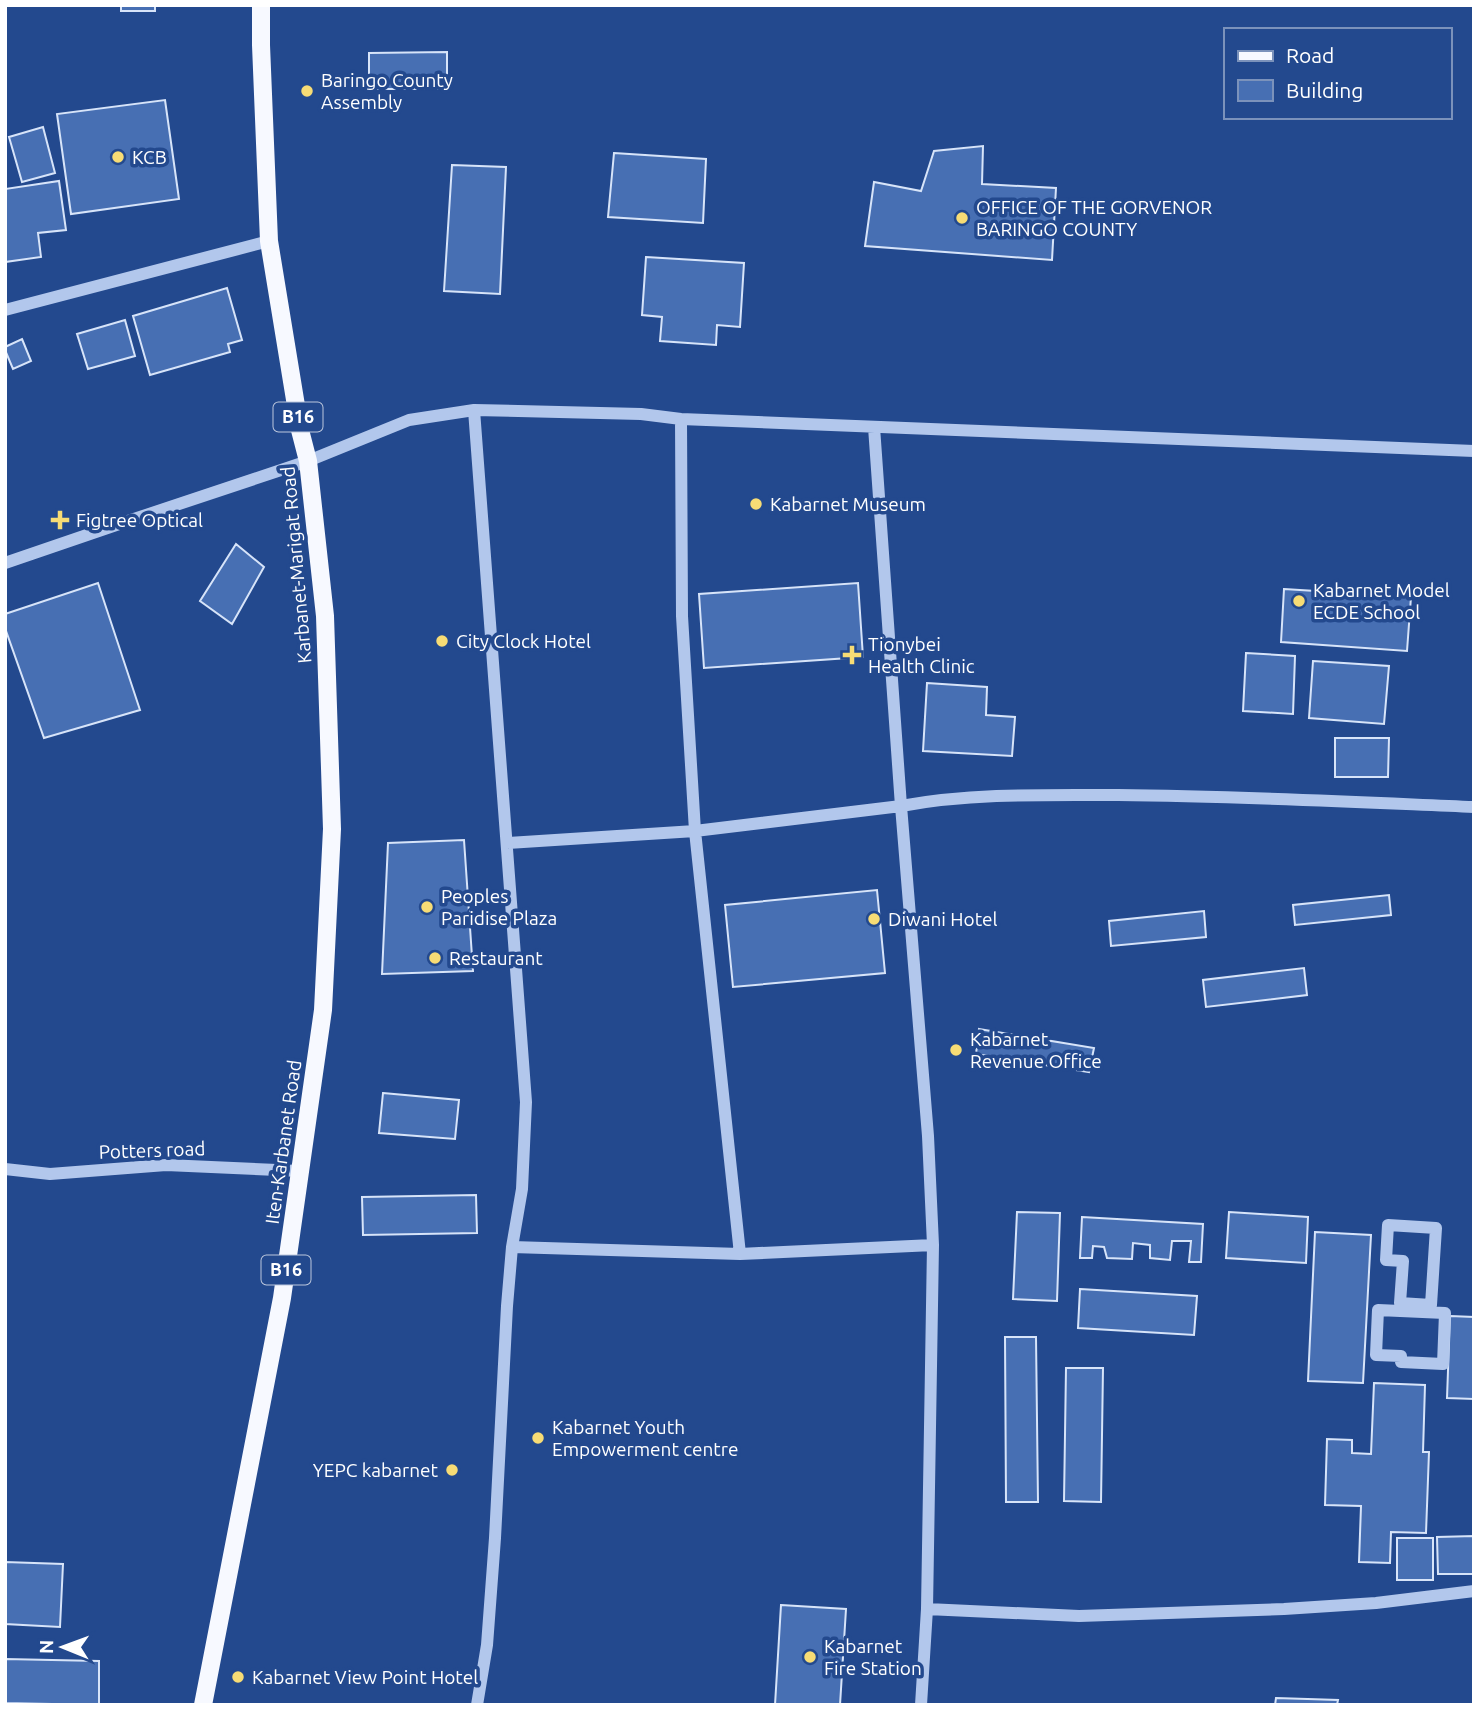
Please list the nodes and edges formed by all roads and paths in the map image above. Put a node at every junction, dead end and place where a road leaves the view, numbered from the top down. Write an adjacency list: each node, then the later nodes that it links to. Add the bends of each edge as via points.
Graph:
1 (261, 5): 2 (main road, Karbanet-Marigat Road / B16)
2 (269, 241): 3 (street); 8 (main road, Karbanet-Marigat Road / B16)
3 (5, 310)
4 (474, 410): 5 (street); 8 (street, via 409,421); 14 (street)
5 (681, 419): 6 (street); 13 (street, via 682,616)
6 (874, 428): 7 (street); 10 (street)
7 (1474, 450)
8 (308, 461): 9 (street); 12 (main road, Karbanet-Marigat Road / B16, via 325,617)
9 (5, 563)
10 (901, 806): 11 (street, via 1031,794); 13 (street); 17 (street, via 929,1136)
11 (1474, 807)
12 (332, 829): 16 (main road, Iten-Karbanet Road / B16, via 323,1010)
13 (695, 831): 14 (street); 19 (street)
14 (507, 843): 18 (street, via 526,1102 522,1189)
15 (5, 1169): 16 (street, Potters road, via 50,1174 166,1165)
16 (300, 1171): 24 (main road, Iten-Karbanet Road / B16, via 282,1298)
17 (933, 1245): 19 (street); 23 (street)
18 (512, 1247): 19 (street); 25 (street, via 488,1632)
19 (740, 1254)
20 (1401, 1303): 20 (street, via 1403,1261 1386,1260 1388,1225 1436,1228 1431,1305)
21 (1376, 1355): 21 (street, via 1378,1310 1445,1313 1443,1364 1401,1362 1401,1356)
22 (1474, 1591): 23 (street, via 1284,1609 1079,1616)
23 (927, 1609): 26 (street)
24 (203, 1705)
25 (477, 1705)
26 (921, 1705)

